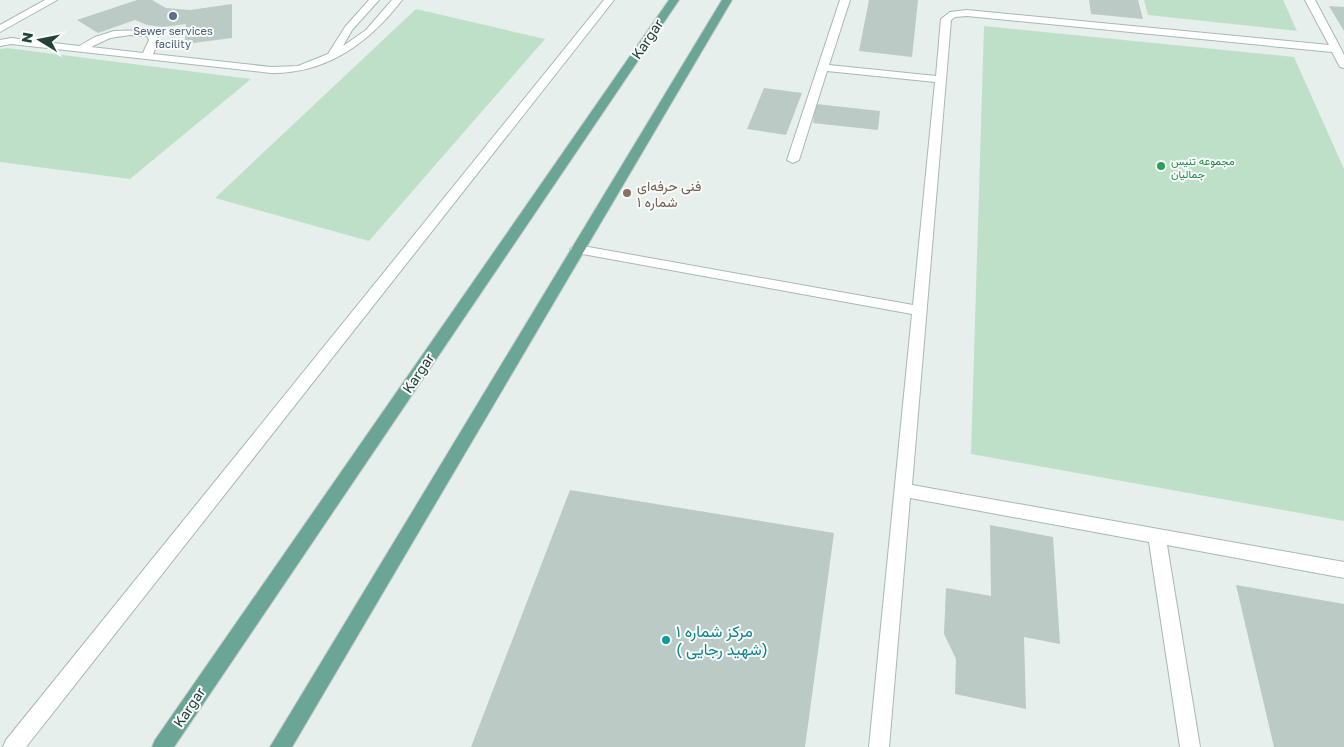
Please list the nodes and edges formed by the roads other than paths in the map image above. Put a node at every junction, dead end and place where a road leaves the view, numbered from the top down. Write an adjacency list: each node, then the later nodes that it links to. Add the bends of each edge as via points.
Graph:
1 (52, 0): 9 (lane)
2 (374, 0): 14 (lane, via 348,29)
3 (397, 0): 14 (lane, via 370,31)
4 (609, 0): 24 (lane)
5 (674, 0): 25 (main road, Kargar)
6 (726, 0): 19 (main road)
7 (845, 0): 16 (lane)
8 (1310, 0): 12 (lane)
9 (0, 29)
10 (0, 43): 11 (lane, via 11,41)
11 (80, 49): 13 (lane); 13 (lane, via 105,36 125,31 150,33 154,40)
12 (1336, 49): 15 (lane); 17 (lane, via 959,13 946,19)
13 (147, 56): 14 (lane, via 281,71 306,68)
14 (330, 57)
15 (1344, 65)
16 (823, 67): 17 (lane); 18 (lane)
17 (940, 80): 20 (lane)
18 (793, 160)
19 (577, 250): 20 (lane); 26 (main road)
20 (920, 311): 21 (lane)
21 (903, 490): 22 (lane); 27 (lane)
22 (1157, 536): 23 (lane); 28 (lane)
23 (1344, 570)
24 (13, 747)
25 (162, 747)
26 (280, 747)
27 (879, 747)
28 (1190, 747)

